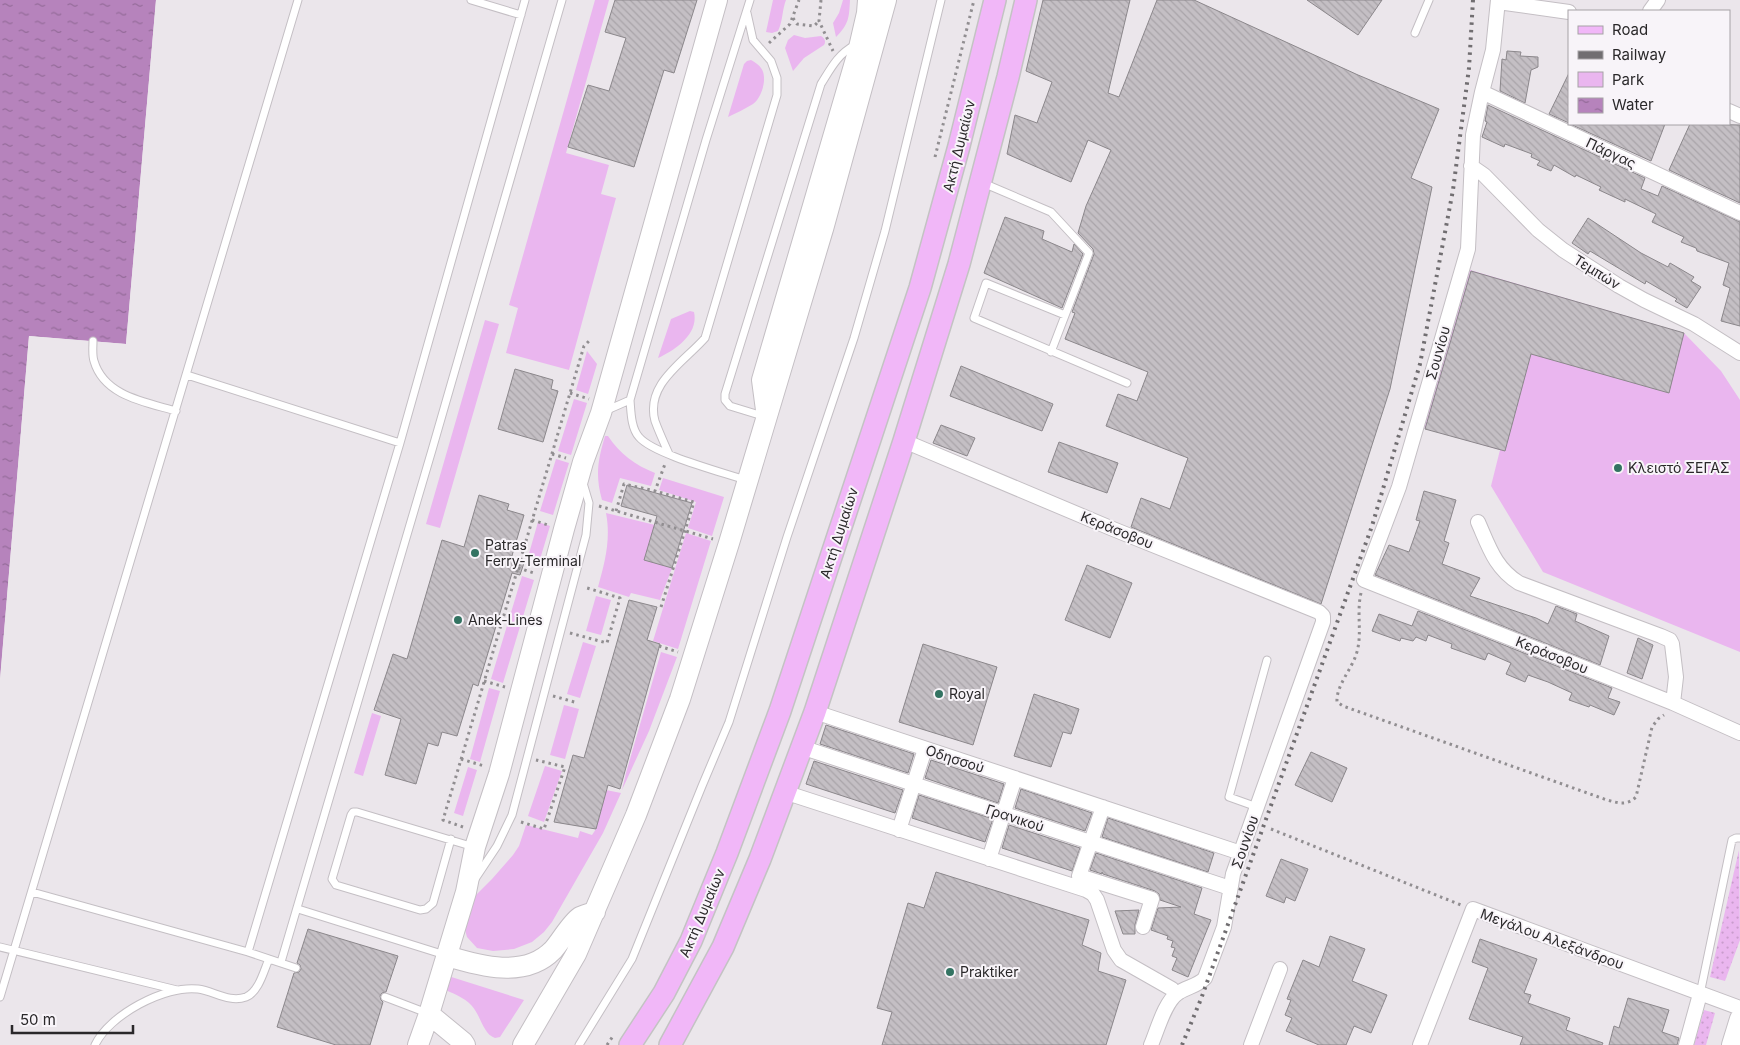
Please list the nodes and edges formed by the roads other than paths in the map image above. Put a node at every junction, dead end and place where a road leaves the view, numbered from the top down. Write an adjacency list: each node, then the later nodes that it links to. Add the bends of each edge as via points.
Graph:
1 (298, 0): 27 (lane)
2 (471, 0): 16 (lane)
3 (525, 0): 16 (lane)
4 (562, 0): 64 (lane)
5 (717, 0): 31 (main road)
6 (750, 0): 14 (lane)
7 (868, 0): 18 (main road)
8 (886, 0): 32 (main road)
9 (941, 0): 88 (lane, via 885,231 854,338 729,722 632,959)
10 (995, 0): 83 (main road, Ακτή Δυμαίων, via 920,288 780,711 691,941 664,994)
11 (1026, 0): 21 (main road, Ακτή Δυμαίων)
12 (1429, 0): 17 (lane)
13 (1498, 1): 15 (street); 19 (street, Σουνίου, via 1493,50)
14 (747, 12): 29 (lane); 35 (lane, via 753,40 771,61 777,78 777,95 705,338 672,370 655,396 653,408)
15 (1568, 12)
16 (520, 15): 34 (lane)
17 (1415, 33)
18 (861, 42): 32 (main road, via 762,380); 32 (lane, via 837,58 821,84 725,394 730,406)
19 (1482, 92): 20 (street, Σουνίου, via 1473,135); 22 (street, Πάργας)
20 (1471, 166): 26 (street, Τεμπών, via 1563,250 1619,286 1694,324); 39 (street, Σουνίου, via 1468,249 1399,487)
21 (980, 182): 23 (lane, via 1051,212 1089,253); 33 (main road, Ακτή Δυμαίων, via 959,264)
22 (1740, 213)
23 (1065, 316): 25 (lane); 25 (lane, via 986,283 974,318)
24 (93, 341): 30 (lane, via 96,367 111,388)
25 (1051, 352): 28 (lane)
26 (1740, 354)
27 (187, 375): 30 (lane); 34 (lane)
28 (1127, 383)
29 (630, 400): 31 (lane); 35 (lane, via 638,437)
30 (176, 412): 62 (lane)
31 (600, 412): 36 (main road)
32 (767, 417): 37 (main road)
33 (904, 441): 40 (street, Κεράσοβου, via 1319,612); 43 (main road, Ακτή Δυμαίων)
34 (400, 443): 69 (lane)
35 (668, 454): 37 (lane)
36 (580, 473): 57 (main road, via 500,770); 63 (lane, via 589,503 586,535 510,818 487,863)
37 (747, 480): 65 (main road, via 666,737)
38 (1478, 522): 42 (street, via 1497,565 1508,577 1670,640 1676,677)
39 (1364, 580): 42 (street, Κεράσοβου)
40 (1323, 622): 51 (street, Σουνίου)
41 (1267, 660): 51 (lane, via 1229,798)
42 (1673, 703): 44 (street, Κεράσοβου)
43 (815, 712): 45 (main road, Ακτή Δυμαίων); 46 (street, Οδησσού)
44 (1740, 733)
45 (801, 747): 48 (street, Γρανικού); 49 (main road, Ακτή Δυμαίων)
46 (925, 749): 47 (street, Οδησσού); 48 (street)
47 (1016, 778): 50 (street, Οδησσού); 52 (street)
48 (914, 784): 52 (street, Γρανικού); 53 (street)
49 (784, 792): 53 (street); 89 (main road, Ακτή Δυμαίων, via 723,947)
50 (1103, 807): 56 (street); 58 (street, Οδησσού)
51 (1257, 807): 58 (street, Σουνίου)
52 (1004, 814): 56 (street, Γρανικού); 59 (street)
53 (900, 830): 59 (street)
54 (1740, 838): 77 (lane, via 1732,840)
55 (451, 839): 55 (lane, via 353,812 332,879 336,884 420,910 426,909 433,903); 57 (lane)
56 (1090, 842): 60 (street); 61 (street, Γρανικού)
57 (477, 843): 63 (main road)
58 (1241, 853): 61 (street, Σουνίου)
59 (989, 859): 60 (street)
60 (1081, 882): 66 (street, via 1152,899); 76 (street, via 1097,900 1114,950 1121,960 1172,989)
61 (1230, 888): 76 (street, Σουνίου, via 1224,927 1205,978)
62 (32, 892): 68 (lane); 69 (lane)
63 (466, 892): 70 (main road)
64 (298, 909): 70 (lane); 72 (lane)
65 (594, 912): 70 (main road, via 578,918 551,951 526,966 494,967); 87 (main road, via 576,954)
66 (1143, 927)
67 (0, 947): 68 (lane)
68 (14, 950): 75 (lane); 78 (lane)
69 (248, 952): 71 (lane)
70 (447, 956): 81 (main road)
71 (269, 959): 72 (lane); 75 (lane, via 254,992 246,997 232,999 198,989)
72 (281, 962): 73 (lane)
73 (296, 968)
74 (1280, 969): 91 (street)
75 (177, 990): 84 (lane, via 146,1000 123,1014)
76 (1175, 994): 90 (street)
77 (1700, 994): 80 (street, Μεγάλου Αλεξάνδρου); 92 (street, Μεγάλου Αλεξάνδρου, via 1473,909); 93 (street)
78 (0, 997)
79 (385, 997): 81 (lane)
80 (1740, 1008)
81 (430, 1014): 85 (main road); 86 (main road)
82 (1740, 1019): 94 (main road)
83 (623, 1039)
84 (95, 1045)
85 (418, 1045)
86 (465, 1045)
87 (523, 1045)
88 (579, 1045)
89 (670, 1045)
90 (1151, 1045)
91 (1251, 1045)
92 (1420, 1045)
93 (1686, 1045)
94 (1732, 1045)

